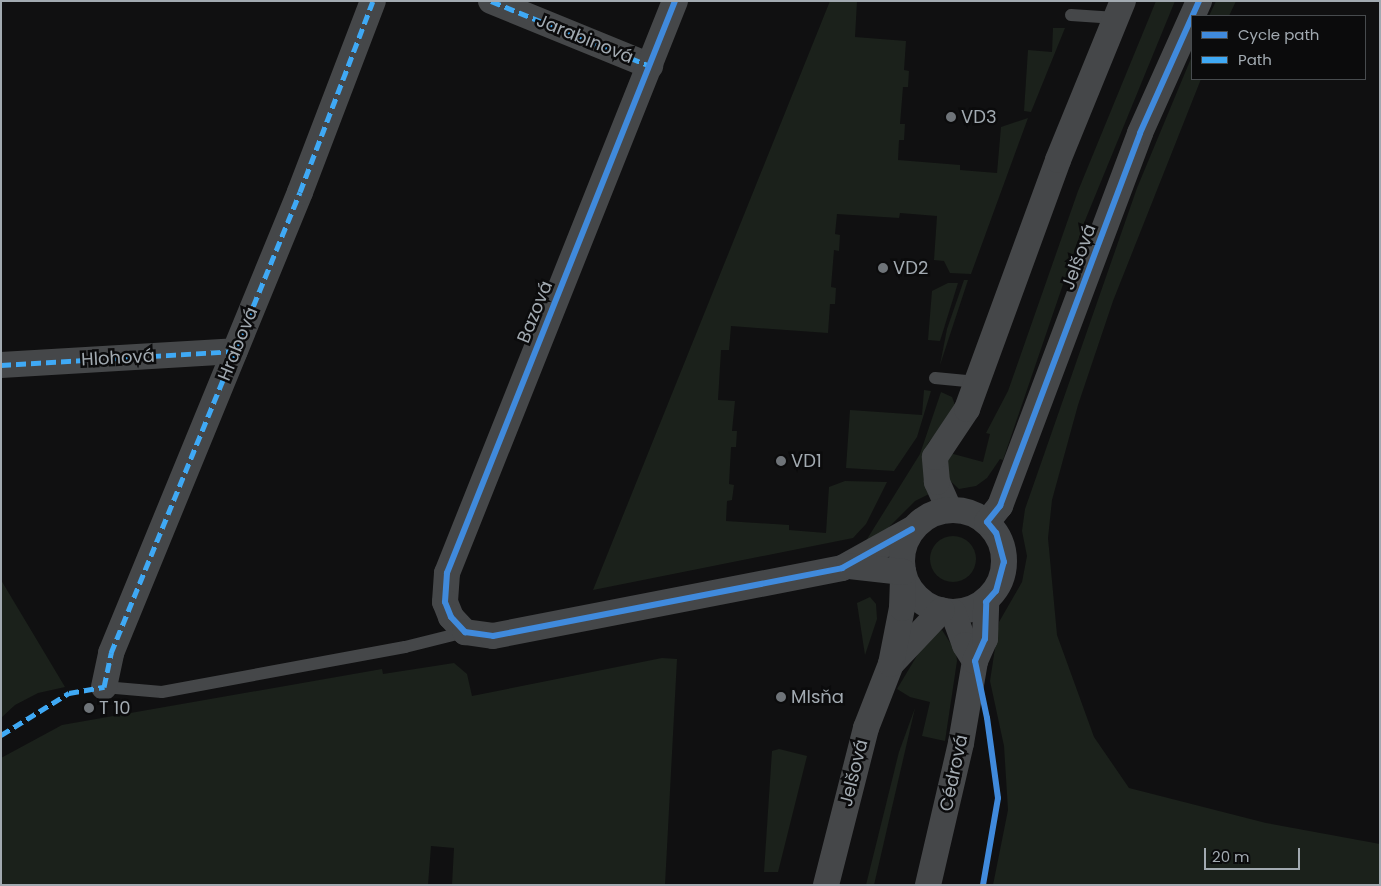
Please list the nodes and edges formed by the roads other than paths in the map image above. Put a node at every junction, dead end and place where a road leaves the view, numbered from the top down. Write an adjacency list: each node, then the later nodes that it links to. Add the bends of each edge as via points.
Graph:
1 (373, 1): 10 (street, Hrabová)
2 (491, 1): 9 (street, Jarabinová)
3 (675, 1): 9 (street, Bazová)
4 (1199, 1): 7 (street, Jelšová)
5 (1120, 10): 6 (lane); 13 (street, via 1058,160)
6 (1071, 15)
7 (1193, 15)
8 (1191, 19): 15 (street, Jelšová, via 1140,133 1000,506)
9 (650, 66): 21 (street, Bazová, via 447,573 445,602 451,617)
10 (235, 351): 11 (street, Hlohová); 24 (street, Hrabová, via 111,653)
11 (1, 365)
12 (936, 378): 13 (lane)
13 (977, 382): 14 (street, via 962,418 935,458 934,474)
14 (950, 509): 15 (street, via 976,514); 16 (street, via 923,519)
15 (987, 522): 19 (street, via 1000,540 1004,562 996,591)
16 (912, 529): 17 (street); 18 (street, via 902,556)
17 (849, 566): 18 (street); 21 (street, via 493,636)
18 (903, 572): 20 (street, via 922,600); 23 (street, via 902,608)
19 (986, 602): 20 (street); 22 (street, Cédrová, via 985,639)
20 (948, 611): 22 (street); 23 (street)
21 (466, 632): 24 (lane, via 405,647 162,692)
22 (975, 661): 26 (street, Cédrová, via 961,743)
23 (891, 664): 25 (street, Jelšová, via 866,728)
24 (104, 687)
25 (826, 885)
26 (928, 885)

